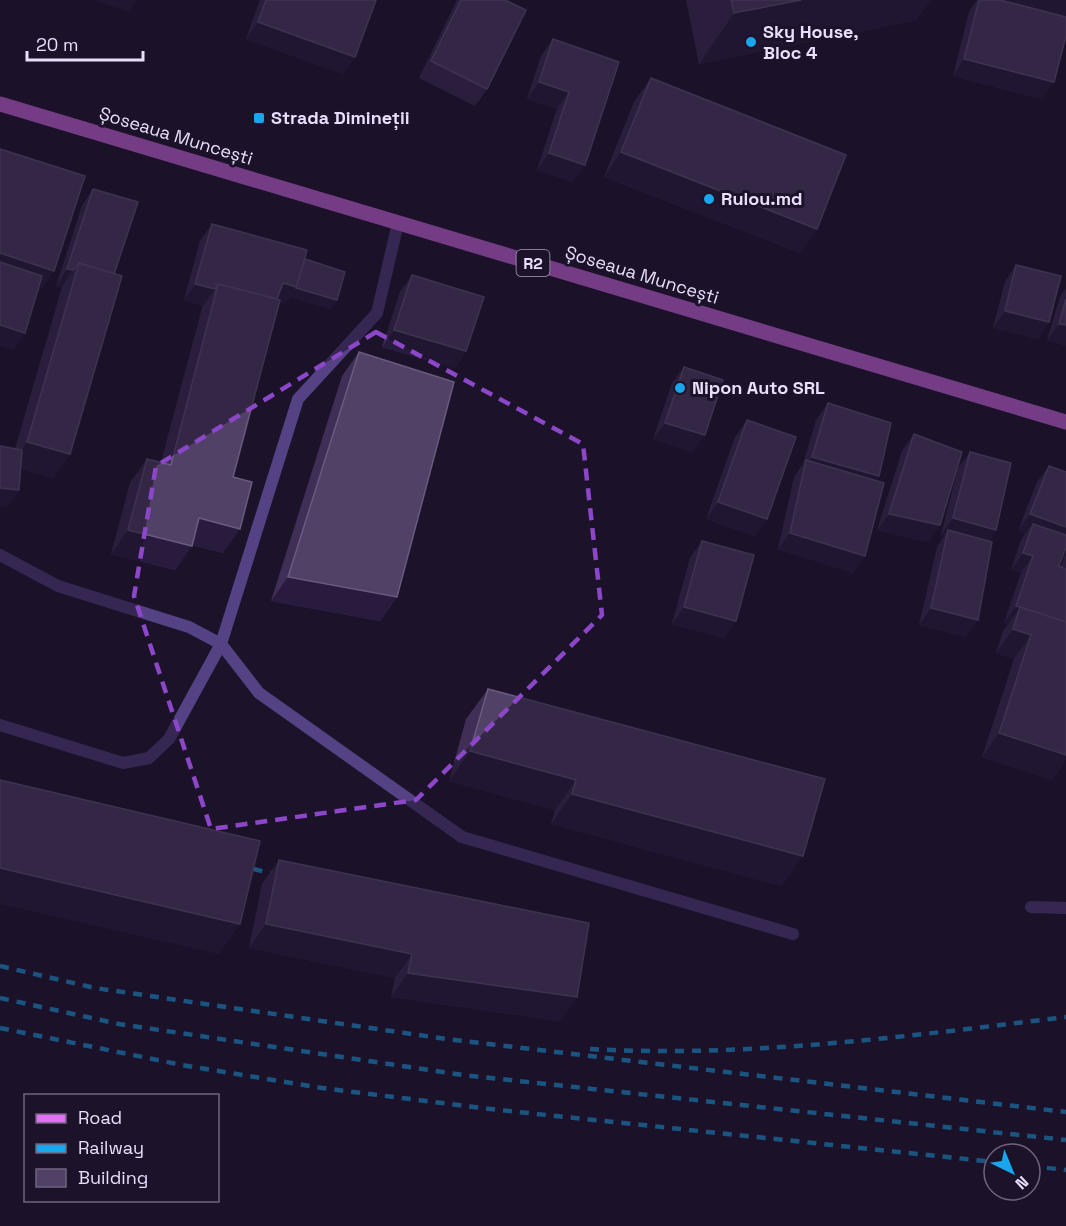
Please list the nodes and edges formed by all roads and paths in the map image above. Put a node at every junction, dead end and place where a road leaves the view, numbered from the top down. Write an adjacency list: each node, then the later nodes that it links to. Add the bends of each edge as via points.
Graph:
1 (0, 104): 2 (main road, Șoseaua Muncești / R2)
2 (398, 223): 3 (main road, Șoseaua Muncești / R2); 5 (lane, via 376,312 298,399)
3 (1066, 422)
4 (0, 555): 5 (lane, via 58,586 189,627)
5 (221, 644): 6 (lane, via 169,740 149,758 123,763); 9 (lane, via 259,693 462,837)
6 (0, 725)
7 (1031, 907): 8 (lane)
8 (1066, 908)
9 (794, 934)

